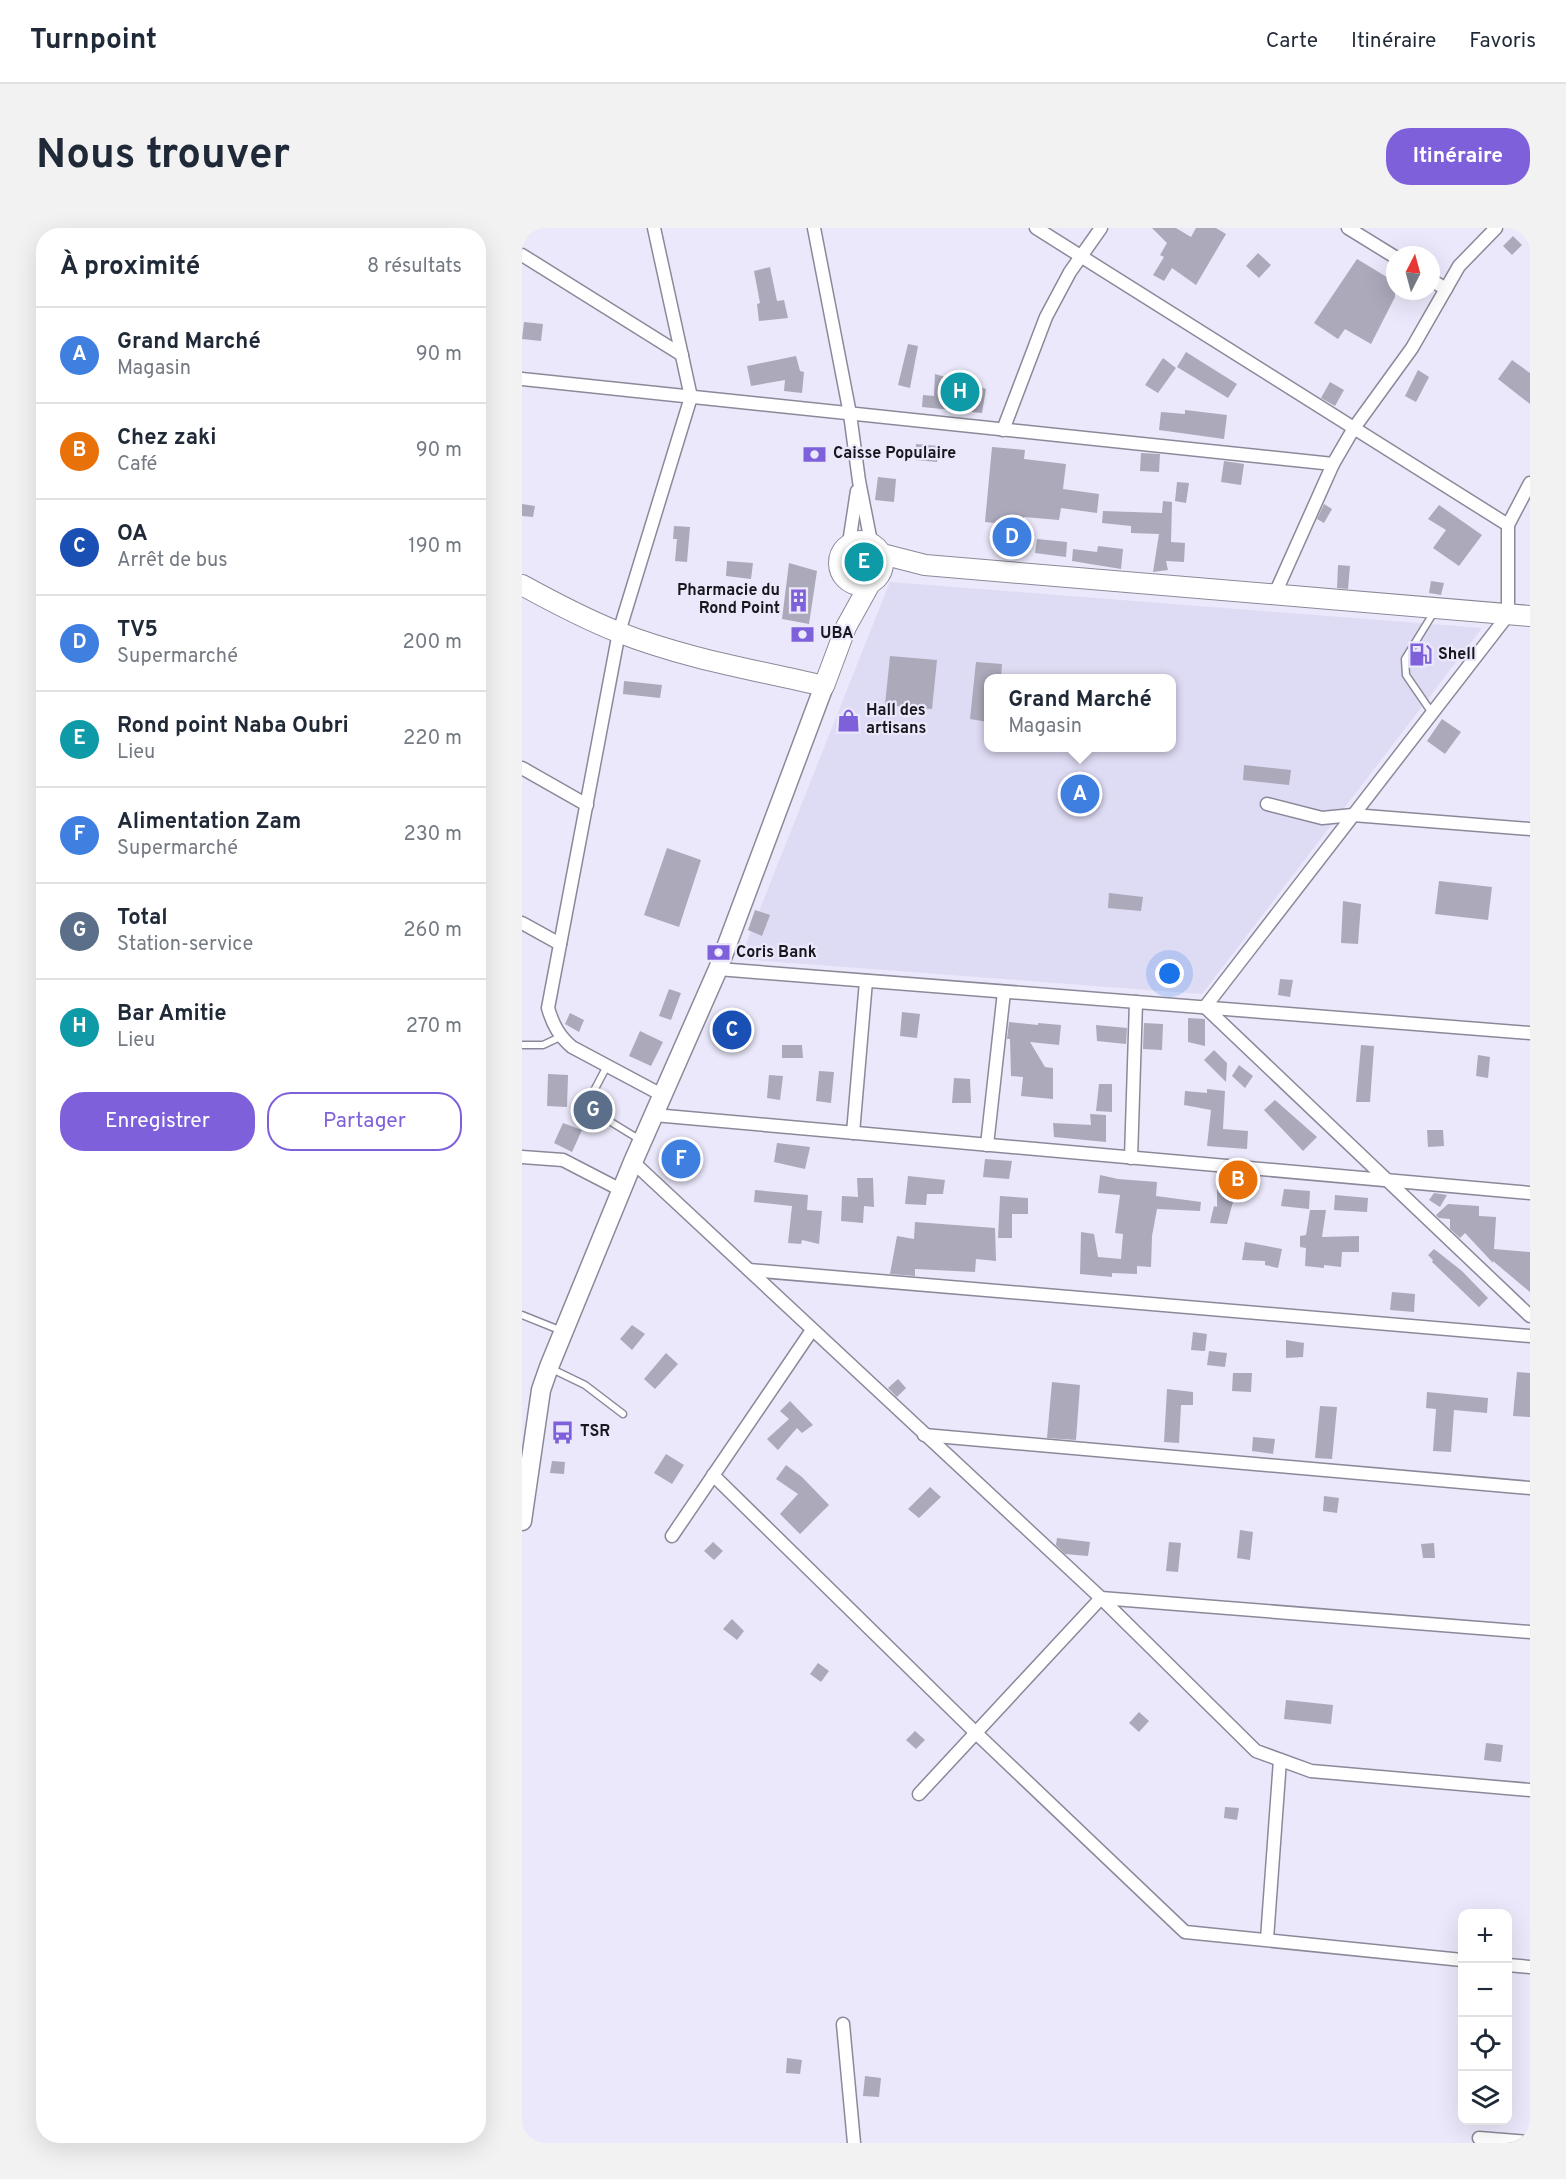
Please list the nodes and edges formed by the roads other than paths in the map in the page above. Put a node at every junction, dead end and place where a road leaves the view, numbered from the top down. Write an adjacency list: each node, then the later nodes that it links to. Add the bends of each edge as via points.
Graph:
1 (654, 228): 12 (street)
2 (814, 228): 15 (street)
3 (1036, 228): 9 (street)
4 (1101, 228): 9 (street)
5 (1348, 228): 7 (street)
6 (1496, 228): 11 (street, via 1460,266)
7 (1386, 251)
8 (522, 255): 12 (street)
9 (1081, 257): 16 (street); 17 (street, via 1046,317)
10 (1440, 285): 11 (street)
11 (1446, 289): 16 (street, via 1412,348)
12 (682, 355): 14 (street)
13 (522, 380): 14 (street)
14 (691, 397): 15 (street); 33 (street)
15 (850, 414): 17 (street); 19 (street)
16 (1354, 428): 18 (street); 21 (street)
17 (1003, 430): 18 (street)
18 (1333, 464): 28 (street)
19 (859, 481): 22 (street); 23 (street)
20 (1530, 483): 21 (street)
21 (1508, 525): 30 (street)
22 (849, 543): 23 (main road, via 860,540); 26 (main road, via 838,561)
23 (876, 548): 24 (main road); 25 (main road, via 883,564)
24 (925, 565): 25 (main road); 28 (main road)
25 (876, 578): 26 (main road, via 863,585); 32 (main road)
26 (846, 580): 32 (main road)
27 (522, 585): 33 (main road)
28 (1274, 596): 29 (main road)
29 (1436, 609): 30 (main road); 35 (lane, via 1405,659 1406,675)
30 (1508, 615): 31 (main road); 35 (street)
31 (1530, 616)
32 (846, 627): 34 (main road)
33 (619, 632): 34 (main road, via 707,659); 38 (street)
34 (824, 686): 43 (main road)
35 (1432, 712): 39 (street)
36 (522, 768): 38 (street)
37 (1267, 804): 39 (street, via 1322,818)
38 (587, 805): 42 (street)
39 (1353, 815): 40 (street); 47 (street)
40 (1530, 829)
41 (522, 923): 42 (street)
42 (560, 944): 49 (street, via 548,1008)
43 (718, 969): 44 (street); 52 (main road)
44 (866, 981): 45 (street); 54 (street)
45 (1004, 992): 46 (street); 56 (street)
46 (1136, 1002): 47 (street); 58 (street)
47 (1205, 1007): 48 (street); 60 (street)
48 (1530, 1033)
49 (561, 1037): 50 (lane, via 543,1045); 51 (street)
50 (522, 1045)
51 (607, 1065): 52 (street); 55 (lane, via 588,1108)
52 (662, 1095): 53 (main road)
53 (654, 1115): 54 (street); 55 (main road)
54 (853, 1133): 56 (street)
55 (642, 1141): 59 (main road)
56 (987, 1145): 58 (street)
57 (522, 1157): 61 (street, via 563,1160)
58 (1131, 1158): 60 (street)
59 (633, 1162): 61 (main road); 63 (street)
60 (1386, 1180): 62 (street); 65 (street)
61 (621, 1190): 67 (main road)
62 (1530, 1193)
63 (749, 1270): 66 (street); 68 (street)
64 (522, 1315): 67 (lane)
65 (1530, 1316)
66 (812, 1330): 71 (street); 72 (street)
67 (562, 1331): 69 (main road)
68 (1530, 1336)
69 (549, 1367): 70 (lane, via 585,1385); 74 (main road)
70 (623, 1414)
71 (924, 1435): 73 (street); 76 (street)
72 (713, 1476): 75 (street); 78 (street)
73 (1530, 1488)
74 (522, 1521)
75 (672, 1536)
76 (1101, 1598): 77 (street); 78 (street); 79 (street, via 1256,1751)
77 (1530, 1632)
78 (976, 1733): 81 (street); 82 (street, via 1185,1932)
79 (1280, 1760): 80 (street, via 1311,1771); 82 (street)
80 (1530, 1790)
81 (919, 1794)
82 (1267, 1939): 83 (street)
83 (1458, 1960)
84 (1512, 1965): 85 (street)
85 (1530, 1967)
86 (843, 2024): 89 (street)
87 (1479, 2138): 88 (street)
88 (1530, 2142)
89 (854, 2143)

